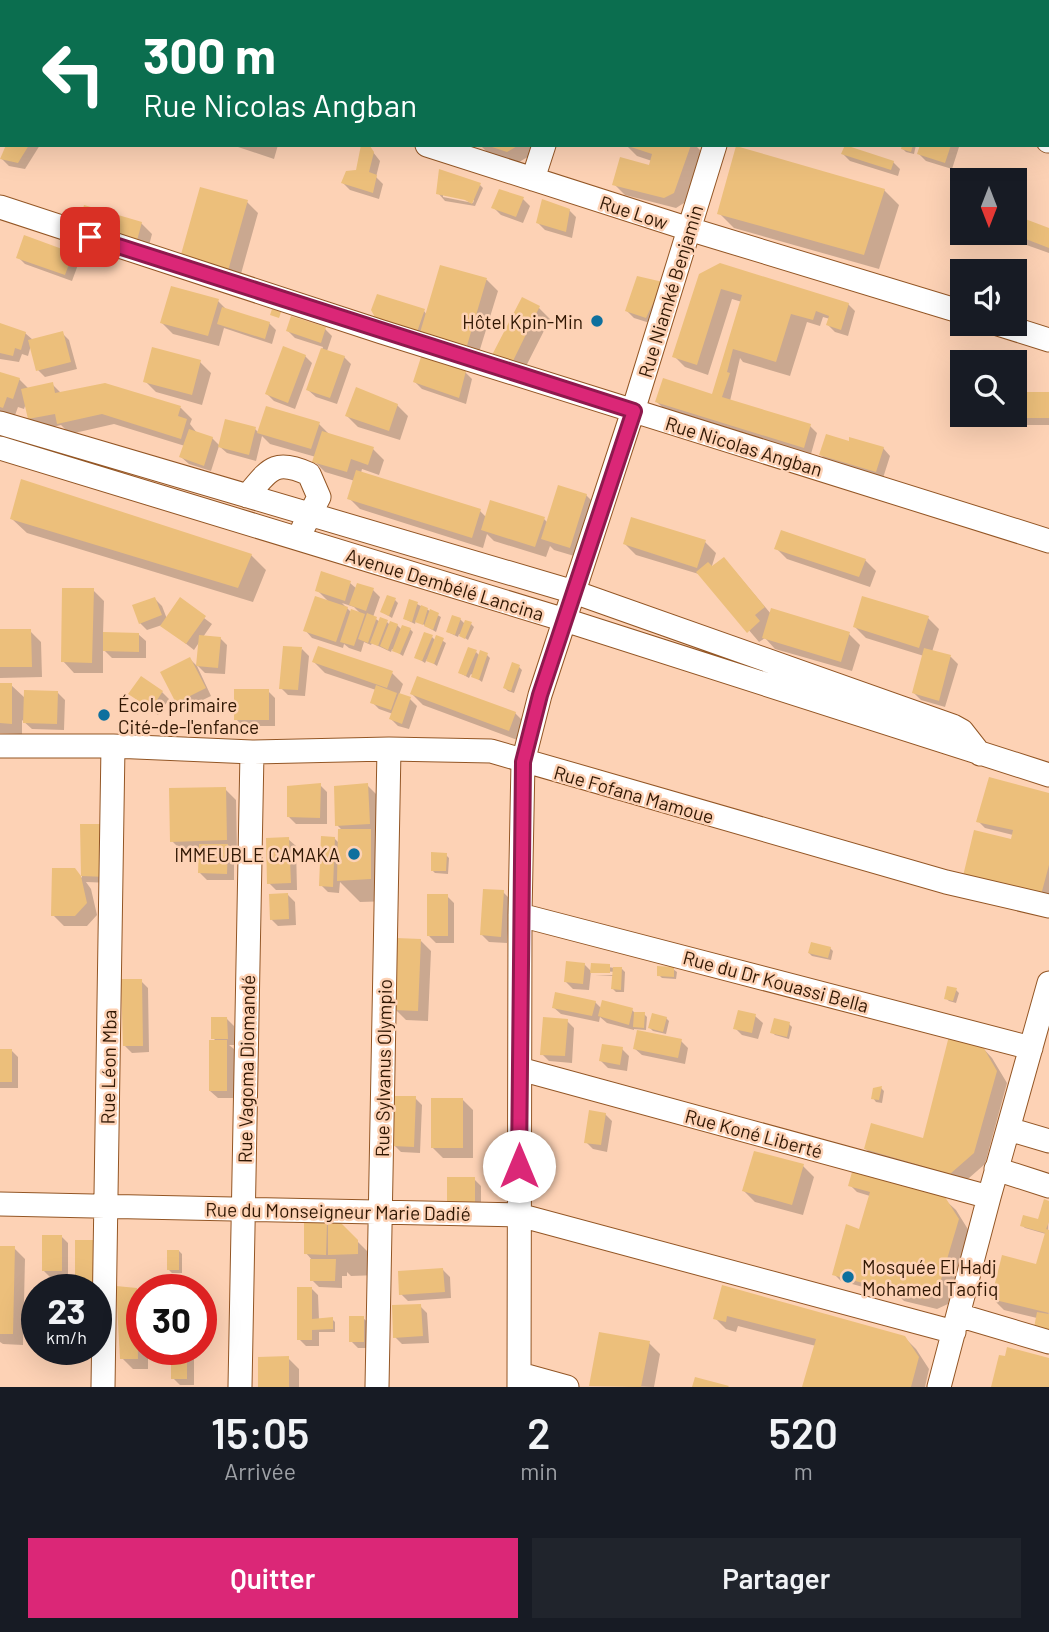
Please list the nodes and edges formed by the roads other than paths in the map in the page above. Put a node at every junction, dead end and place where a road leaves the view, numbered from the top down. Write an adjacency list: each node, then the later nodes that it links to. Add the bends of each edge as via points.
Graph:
1 (433, 147): 4 (street, Rue Low)
2 (543, 147): 4 (street)
3 (714, 147): 6 (street, Rue Niamké Benjamin)
4 (533, 179): 6 (street, Rue Low)
5 (0, 207): 10 (street, Rue Nicolas Angban)
6 (689, 229): 7 (street, Rue Low); 10 (street, Rue Niamké Benjamin)
7 (950, 308)
8 (1027, 334): 9 (street)
9 (1049, 341)
10 (634, 411): 16 (street, Rue Nicolas Angban); 17 (street, Rue Niamké Benjamin)
11 (0, 423): 13 (street)
12 (0, 448): 15 (street, Avenue Dembélé Lancina)
13 (247, 496): 14 (street); 14 (street, via 268,470 292,466 309,474 315,484 319,497)
14 (310, 515): 15 (street); 17 (street)
15 (298, 539): 18 (street, Avenue Dembélé Lancina)
16 (1049, 541)
17 (574, 592): 18 (street, Rue Niamké Benjamin); 23 (street, via 953,726)
18 (565, 620): 23 (street, Avenue Dembélé Lancina); 24 (street, Rue Niamké Benjamin)
19 (0, 746): 20 (street, Rue Fofana Mamoue)
20 (113, 746): 22 (street, Rue Fofana Mamoue); 37 (street, Rue Léon Mba)
21 (389, 749): 22 (street, Rue Fofana Mamoue); 24 (street, Rue Fofana Mamoue, via 491,751); 39 (street, Rue Sylvanus Olympio)
22 (252, 752): 38 (street, Rue Vagoma Diomandé)
23 (980, 754): 25 (street, Avenue Dembélé Lancina)
24 (523, 762): 26 (street, Rue Fofana Mamoue, via 946,882); 27 (street, Rue Niamké Benjamin)
25 (1049, 775)
26 (1049, 906)
27 (520, 915): 29 (street, Rue du Dr Kouassi Bella); 30 (street, Rue Niamké Benjamin)
28 (1049, 983): 29 (street)
29 (1039, 1034): 31 (street)
30 (520, 1069): 35 (street, Rue Koné Liberté); 40 (street, Rue Niamké Benjamin)
31 (1008, 1129): 32 (street); 33 (street)
32 (1049, 1141)
33 (996, 1169): 34 (street); 35 (street)
34 (1049, 1186)
35 (989, 1197): 41 (street)
36 (0, 1204): 37 (street, Rue du Monseigneur Marie Dadié)
37 (106, 1206): 38 (street, Rue du Monseigneur Marie Dadié); 44 (street, Rue Léon Mba)
38 (243, 1209): 39 (street, Rue du Monseigneur Marie Dadié); 45 (street, Rue Vagoma Diomandé)
39 (380, 1211): 40 (street, Rue du Monseigneur Marie Dadié); 46 (street, Rue Sylvanus Olympio)
40 (519, 1215): 41 (street, Rue du Monseigneur Marie Dadié); 43 (street, Rue Niamké Benjamin)
41 (956, 1324): 42 (street, Rue du Monseigneur Marie Dadié); 48 (street)
42 (1049, 1342)
43 (519, 1381): 47 (street)
44 (103, 1387)
45 (240, 1387)
46 (377, 1387)
47 (567, 1387)
48 (939, 1387)

